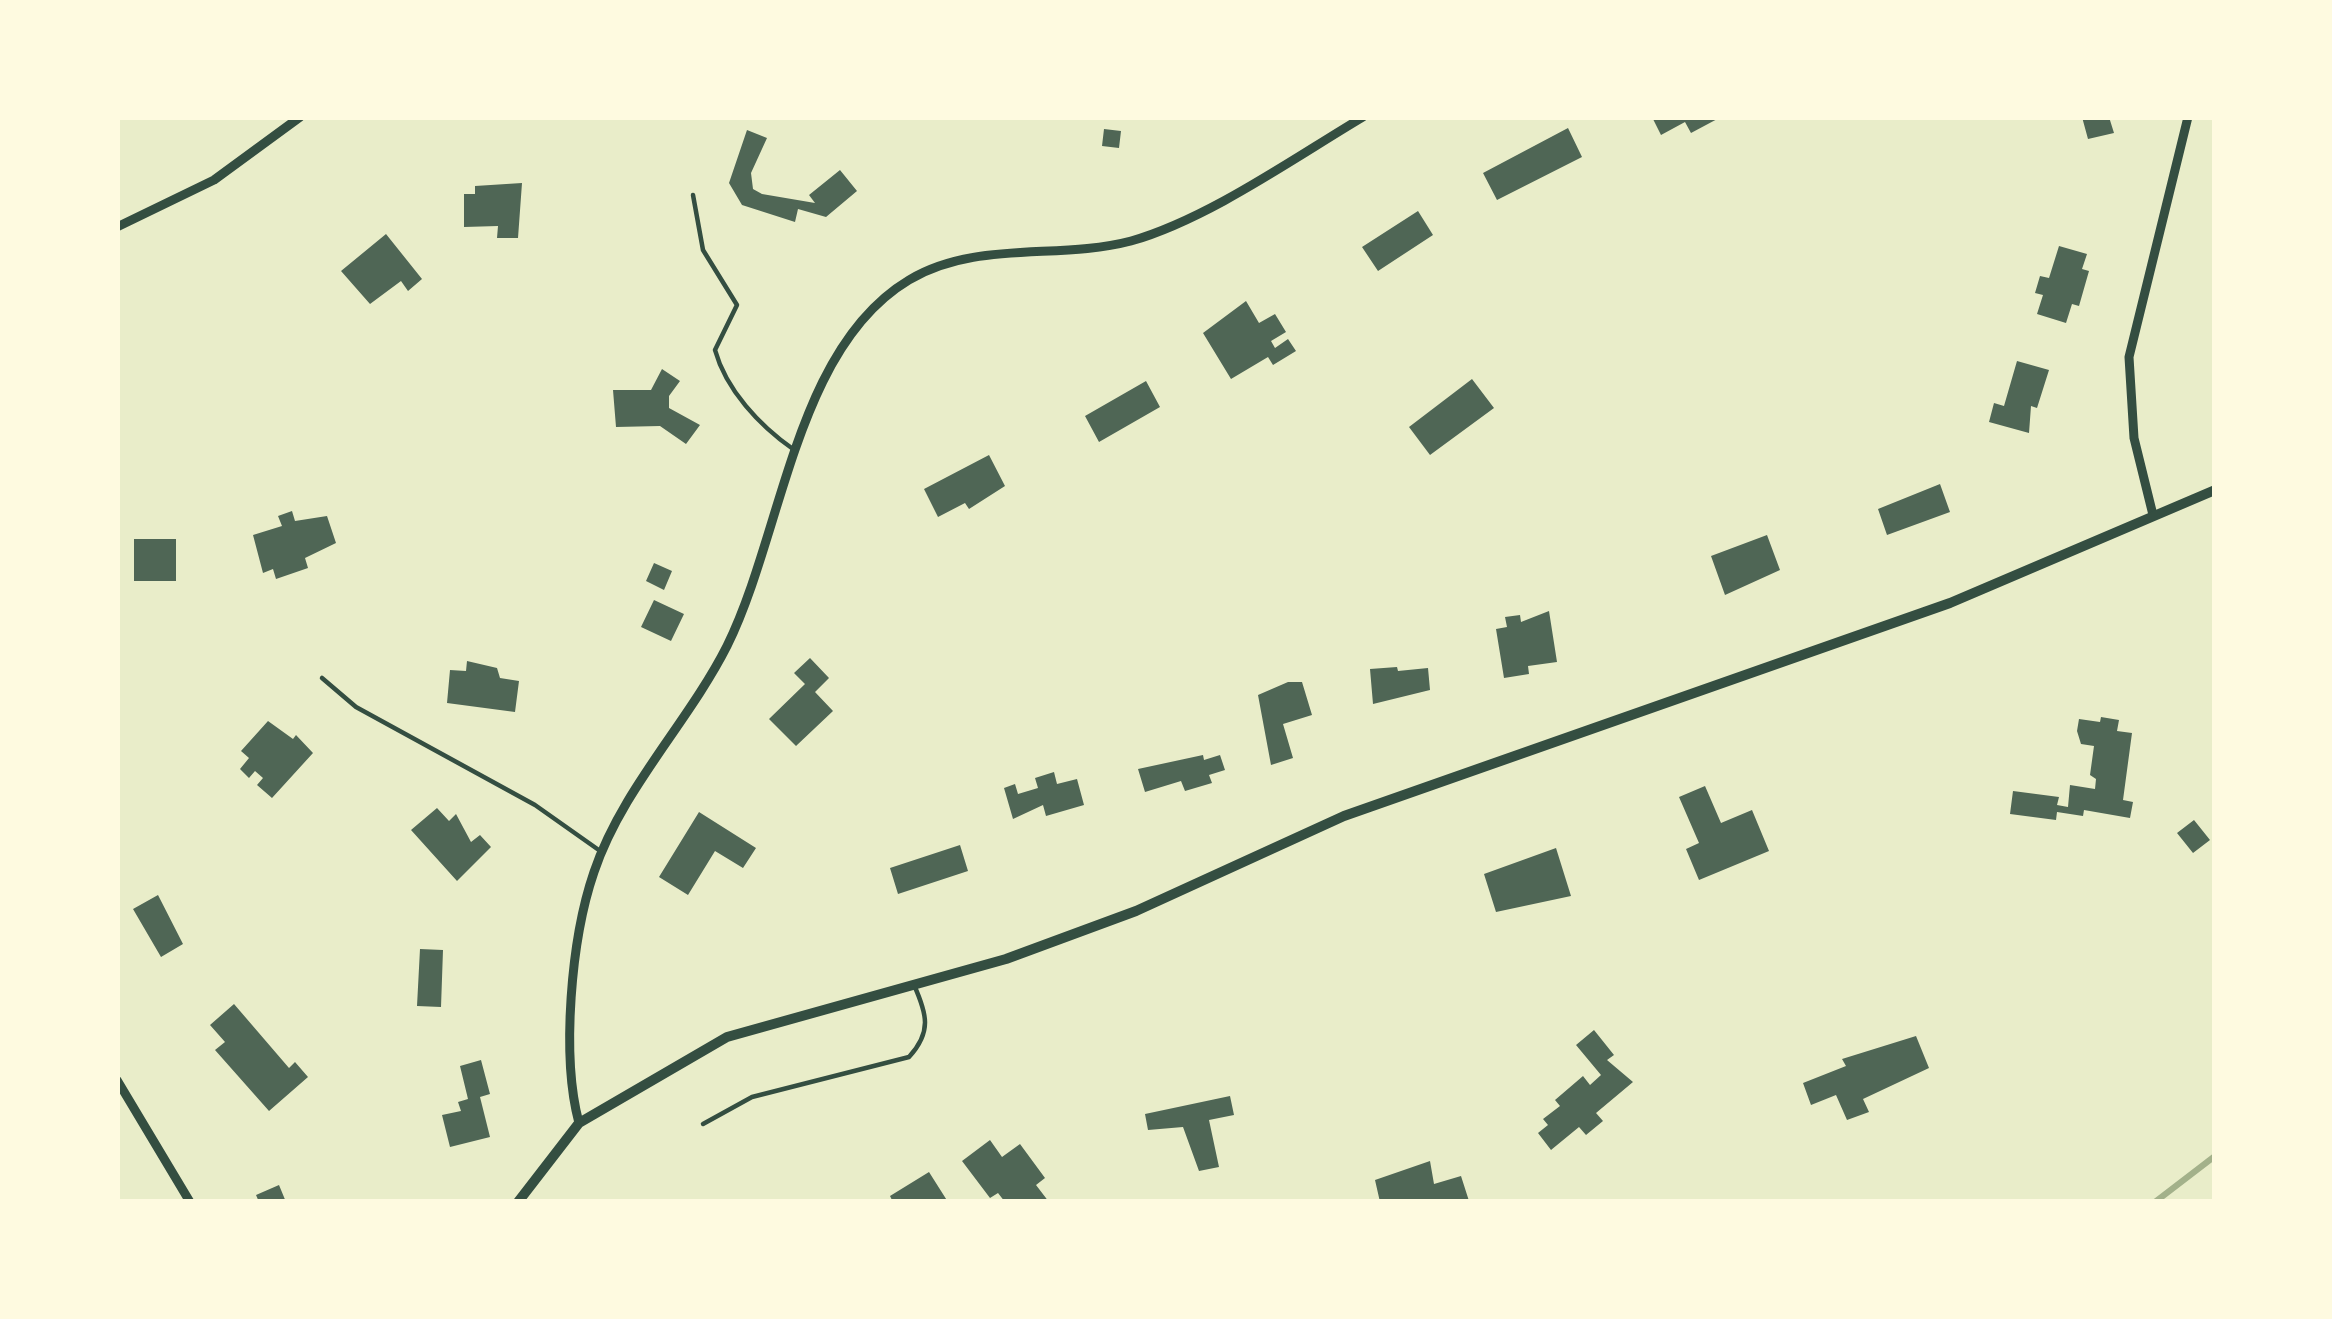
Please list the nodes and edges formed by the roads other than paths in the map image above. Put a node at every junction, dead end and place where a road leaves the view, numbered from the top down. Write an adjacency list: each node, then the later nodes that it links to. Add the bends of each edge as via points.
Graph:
1 (301, 117): 5 (street, via 214,179)
2 (1363, 117): 6 (street, via 1132,240 977,256 909,280 843,342)
3 (2188, 117): 8 (street, via 2129,357 2134,438)
4 (692, 195): 6 (lane, via 703,250 737,305 715,350 720,369 771,433)
5 (117, 227)
6 (798, 452): 10 (street, via 726,647)
7 (2215, 490): 8 (street)
8 (2153, 515): 11 (street, via 1950,604 1344,816 1136,911)
9 (322, 678): 10 (lane, via 356,707 535,805)
10 (603, 853): 13 (street, via 581,922 572,1095)
11 (914, 985): 13 (street, via 727,1037); 14 (lane, via 928,1020 909,1058 752,1097)
12 (117, 1080): 15 (street)
13 (579, 1123): 16 (street)
14 (703, 1124)
15 (190, 1202)
16 (518, 1202)

